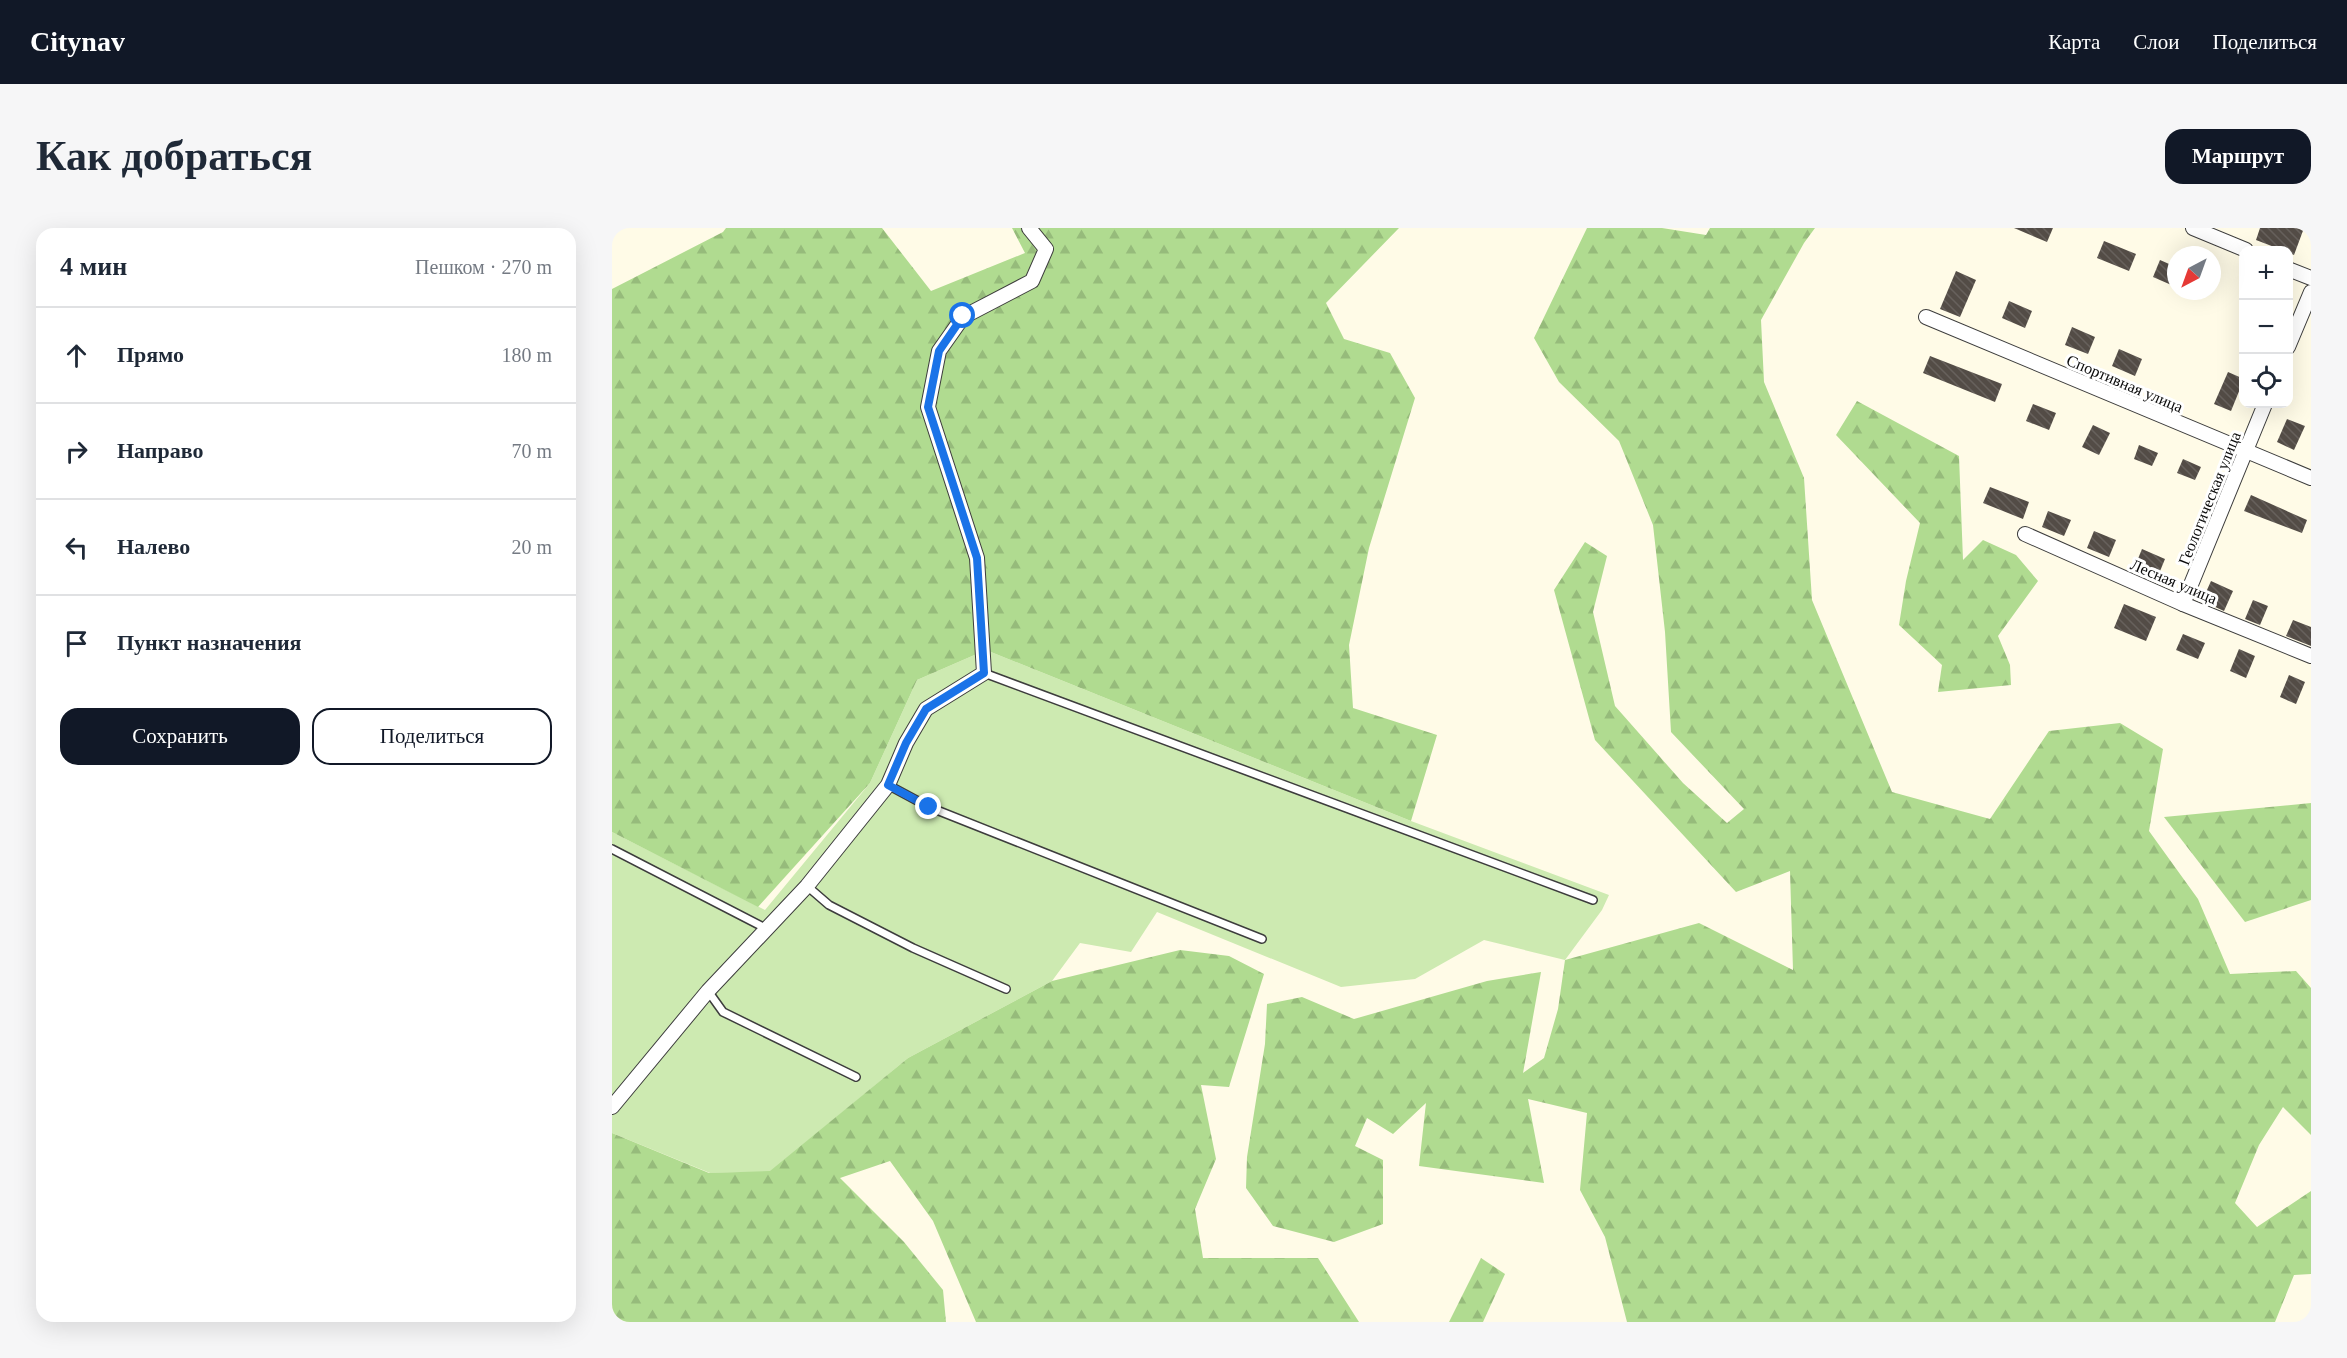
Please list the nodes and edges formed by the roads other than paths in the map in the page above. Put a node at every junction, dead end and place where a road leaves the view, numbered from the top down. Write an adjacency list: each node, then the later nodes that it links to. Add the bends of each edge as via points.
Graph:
1 (1029, 228): 15 (street, via 1046,249 1032,281 963,316 939,351 928,407 977,558)
2 (2193, 228): 3 (street)
3 (2239, 247)
4 (2293, 271): 5 (street)
5 (2311, 278)
6 (2311, 292): 8 (street)
7 (1926, 317): 10 (street, Спортивная улица)
8 (2293, 337)
9 (2263, 408): 10 (street, Геологическая улица)
10 (2245, 452): 11 (street, Спортивная улица); 13 (street, Геологическая улица)
11 (2311, 478)
12 (2025, 534): 13 (street, Лесная улица)
13 (2183, 604): 14 (street, Лесная улица)
14 (2311, 656)
15 (984, 673): 16 (street, via 926,709); 19 (lane)
16 (888, 785): 18 (street); 21 (lane, via 929,807)
17 (612, 849): 20 (lane)
18 (807, 886): 20 (street); 22 (lane, via 829,905)
19 (1593, 900)
20 (765, 928): 23 (street)
21 (1262, 939)
22 (1006, 989)
23 (708, 991): 24 (lane, via 723,1012); 25 (street)
24 (856, 1077)
25 (612, 1107)

